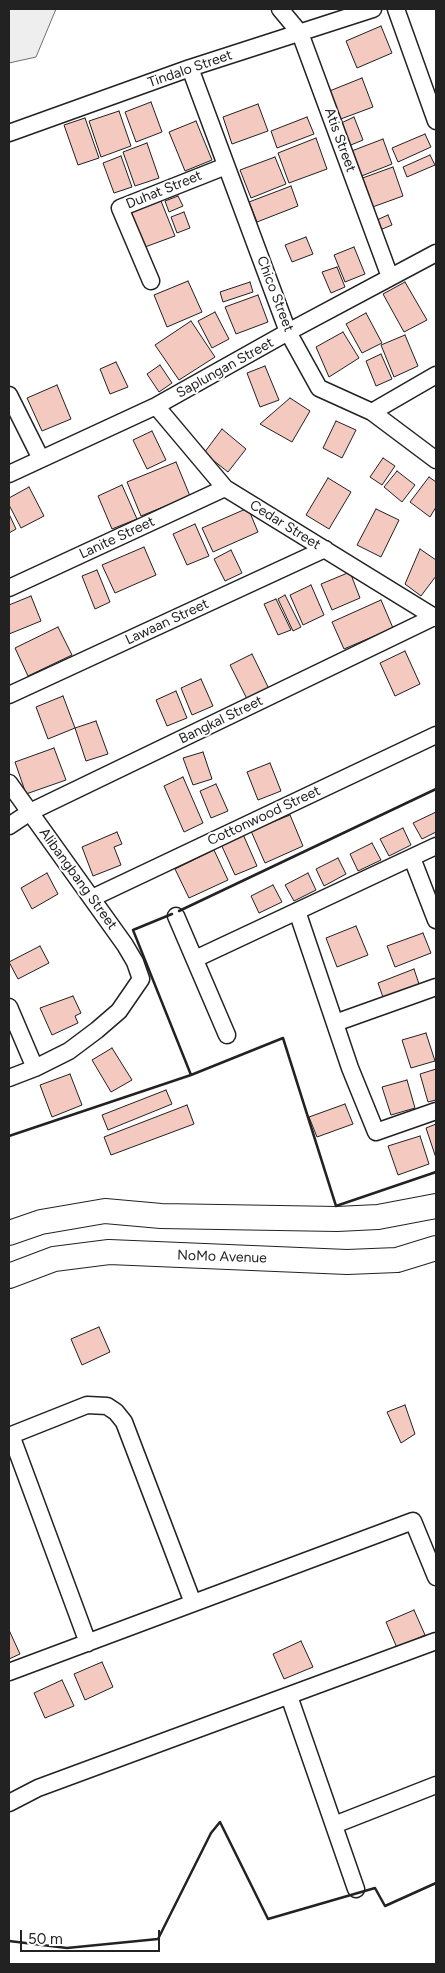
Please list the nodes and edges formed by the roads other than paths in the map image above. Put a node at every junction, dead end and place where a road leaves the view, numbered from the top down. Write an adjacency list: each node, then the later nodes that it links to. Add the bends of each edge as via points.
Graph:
1 (280, 9): 4 (street, Atis Street)
2 (373, 9): 4 (street, Tindalo Street)
3 (396, 9): 6 (street)
4 (300, 33): 5 (street, Tindalo Street); 10 (street, Atis Street)
5 (190, 68): 7 (street, Tindalo Street); 8 (street, Chico Street)
6 (436, 121)
7 (9, 133)
8 (226, 166): 11 (street, Duhat Street, via 120,208); 12 (street, Chico Street)
9 (436, 253): 10 (street, Saplungan Street)
10 (390, 277): 12 (street, Saplungan Street)
11 (151, 281)
12 (288, 332): 15 (street, Saplungan Street); 16 (street, Chico Street, via 319,388)
13 (436, 375): 16 (street)
14 (9, 395): 17 (street)
15 (156, 406): 17 (street, Saplungan Street); 20 (street, Cedar Street)
16 (372, 412): 18 (street, Chico Street)
17 (41, 459): 19 (street, Saplungan Street)
18 (436, 460)
19 (9, 474)
20 (225, 488): 21 (street, Cedar Street); 22 (street, Lanite Street)
21 (325, 549): 23 (street, Cedar Street); 24 (street, Lawaan Street)
22 (9, 588)
23 (435, 617): 27 (street, Bangkal Street)
24 (9, 695)
25 (436, 735): 31 (street, Cottonwood Street)
26 (9, 783): 27 (street, Alibangbang Street)
27 (30, 812): 28 (street, Bangkal Street); 31 (street, Alibangbang Street)
28 (9, 826)
29 (436, 846): 30 (street)
30 (412, 858): 32 (street); 34 (street)
31 (92, 898): 40 (street, Alibangbang Street, via 125,945 141,979 119,1010 97,1030 69,1051)
32 (297, 911): 35 (street); 38 (street)
33 (176, 916): 35 (street)
34 (436, 920)
35 (195, 959): 39 (street)
36 (436, 987): 38 (street)
37 (9, 1008): 40 (street)
38 (335, 1023): 42 (street, via 376,1132)
39 (227, 1035)
40 (35, 1068): 41 (street)
41 (9, 1078)
42 (436, 1111)
43 (436, 1206): 44 (main road, via 378,1217 337,1219 161,1216 105,1211 41,1222)
44 (9, 1233)
45 (436, 1248): 46 (main road, NoMo Avenue, via 397,1260 347,1262 101,1252 54,1259)
46 (9, 1276)
47 (10, 1435): 49 (street, via 87,1405 107,1406 116,1412 124,1422); 51 (street)
48 (436, 1577): 49 (street, via 414,1521)
49 (193, 1603): 51 (street)
50 (436, 1642): 53 (street)
51 (88, 1643): 52 (street)
52 (9, 1672)
53 (288, 1696): 55 (street, via 38,1788); 56 (street)
54 (436, 1785): 56 (street)
55 (9, 1803)
56 (334, 1825): 57 (street)
57 (356, 1889)

